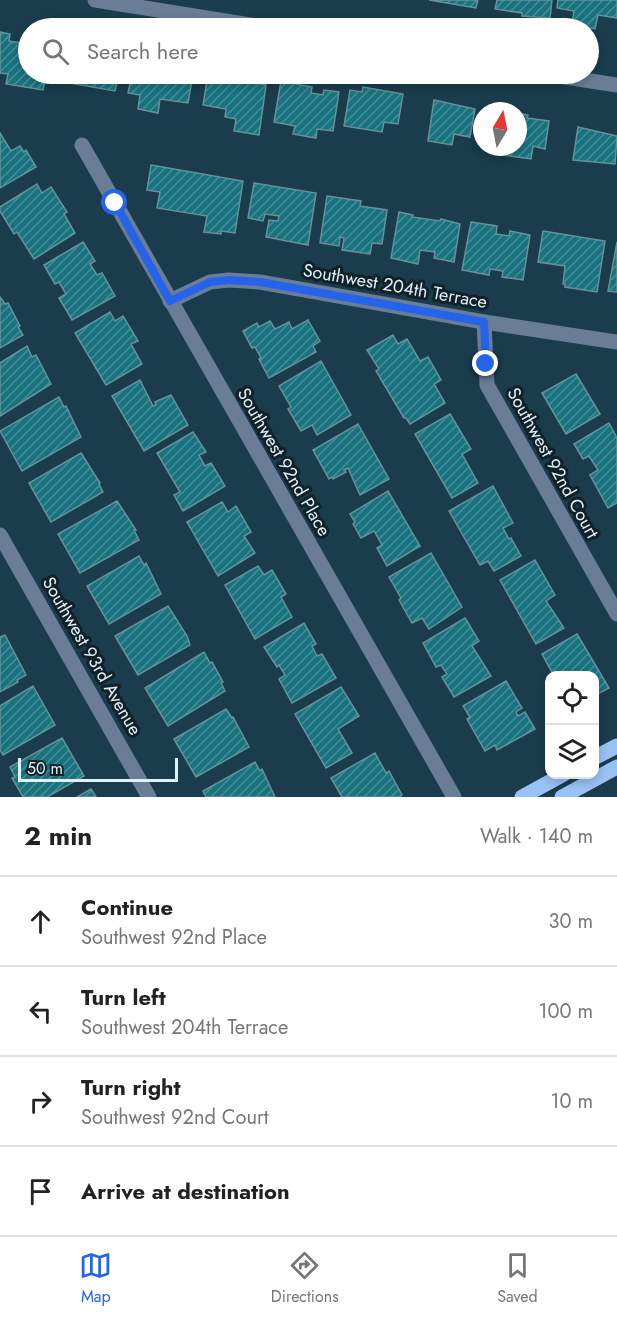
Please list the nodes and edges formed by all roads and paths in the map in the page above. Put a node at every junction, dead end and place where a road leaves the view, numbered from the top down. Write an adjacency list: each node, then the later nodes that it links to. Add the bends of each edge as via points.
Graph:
1 (95, 0): 2 (street)
2 (208, 18)
3 (599, 82): 4 (street)
4 (617, 85)
5 (82, 145): 6 (street, Southwest 92nd Place)
6 (170, 301): 7 (street, Southwest 204th Terrace, via 210,282 260,282); 16 (street, Southwest 92nd Place)
7 (484, 322): 8 (street, Southwest 204th Terrace); 10 (street, Southwest 92nd Court, via 487,385)
8 (617, 342)
9 (0, 535): 15 (street, Southwest 93rd Avenue)
10 (617, 614)
11 (617, 746): 12 (main road)
12 (599, 755)
13 (617, 767): 18 (main road)
14 (555, 779): 17 (main road)
15 (149, 797)
16 (454, 797)
17 (522, 797)
18 (562, 797)

